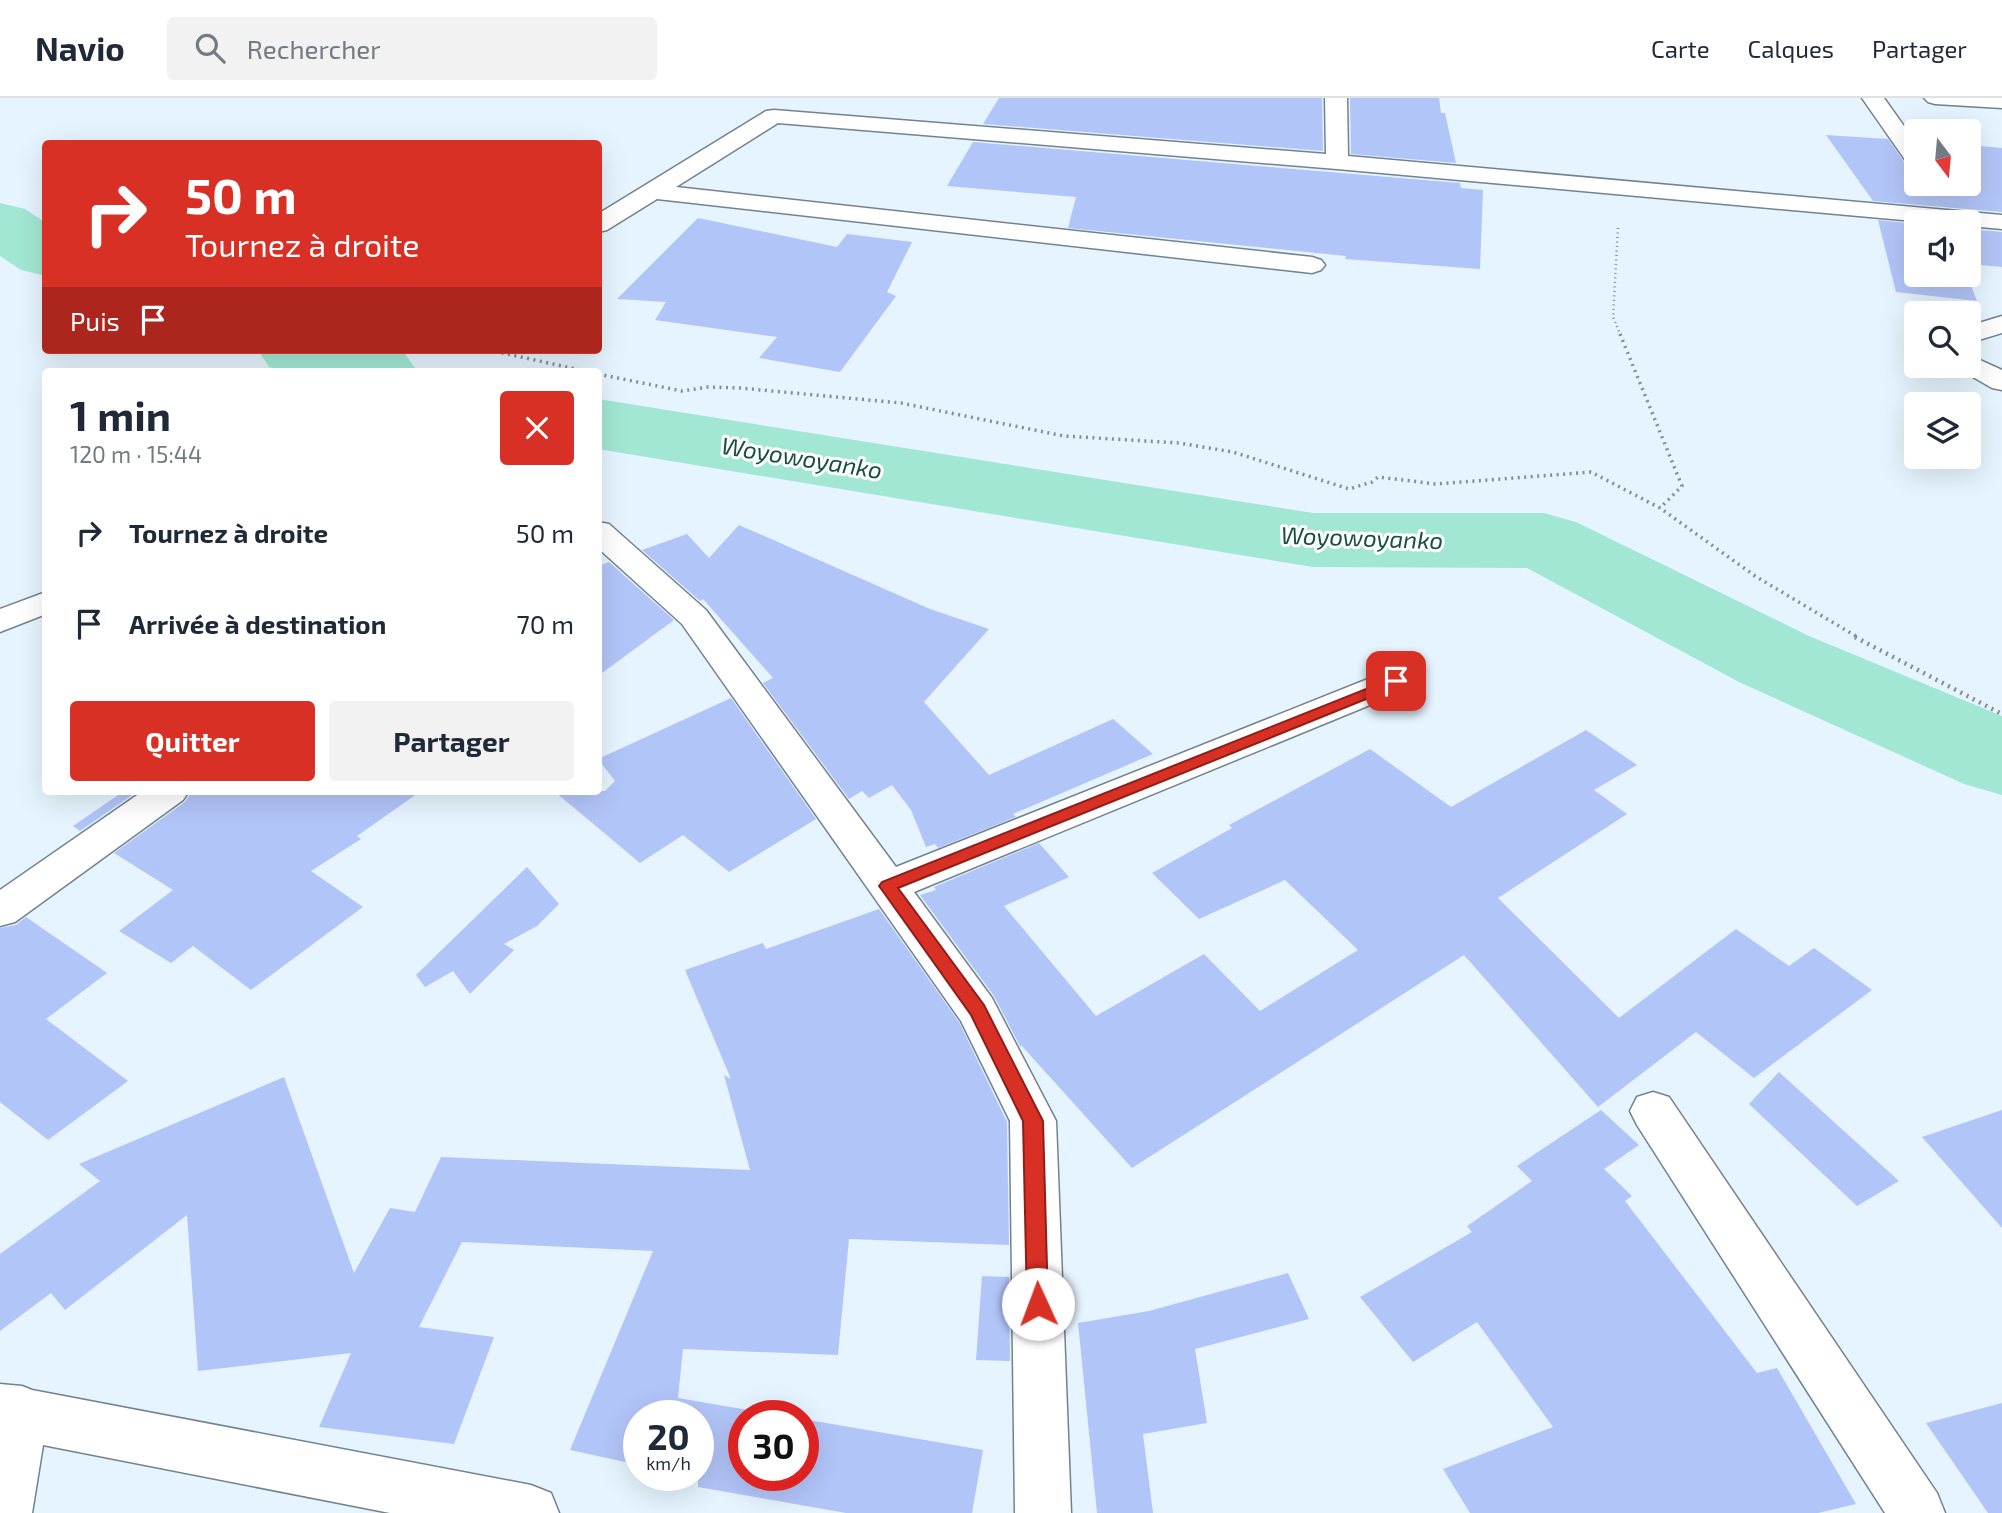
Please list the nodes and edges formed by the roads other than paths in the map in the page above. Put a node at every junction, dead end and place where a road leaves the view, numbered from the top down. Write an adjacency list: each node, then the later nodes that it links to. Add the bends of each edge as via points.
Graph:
1 (1336, 98): 7 (street)
2 (1874, 98): 6 (street)
3 (1935, 98): 4 (street)
4 (2002, 102)
5 (774, 107): 7 (street); 8 (street)
6 (1904, 142)
7 (1337, 162): 9 (street)
8 (653, 191): 12 (street); 13 (street)
9 (1904, 213)
10 (1981, 220): 11 (street)
11 (2002, 222)
12 (602, 223)
13 (1312, 265)
14 (2002, 324): 15 (street)
15 (1981, 331)
16 (1981, 370): 17 (street)
17 (2002, 382)
18 (602, 535): 23 (street, via 694,617)
19 (42, 604): 20 (street)
20 (0, 621)
21 (1396, 681): 23 (street)
22 (164, 795): 24 (street)
23 (888, 886): 29 (street, via 977,1010 1033,1121)
24 (0, 911)
25 (1653, 1111): 30 (street)
26 (11, 1411): 27 (street); 28 (street)
27 (4, 1513)
28 (531, 1513)
29 (1043, 1513)
30 (1917, 1513)

